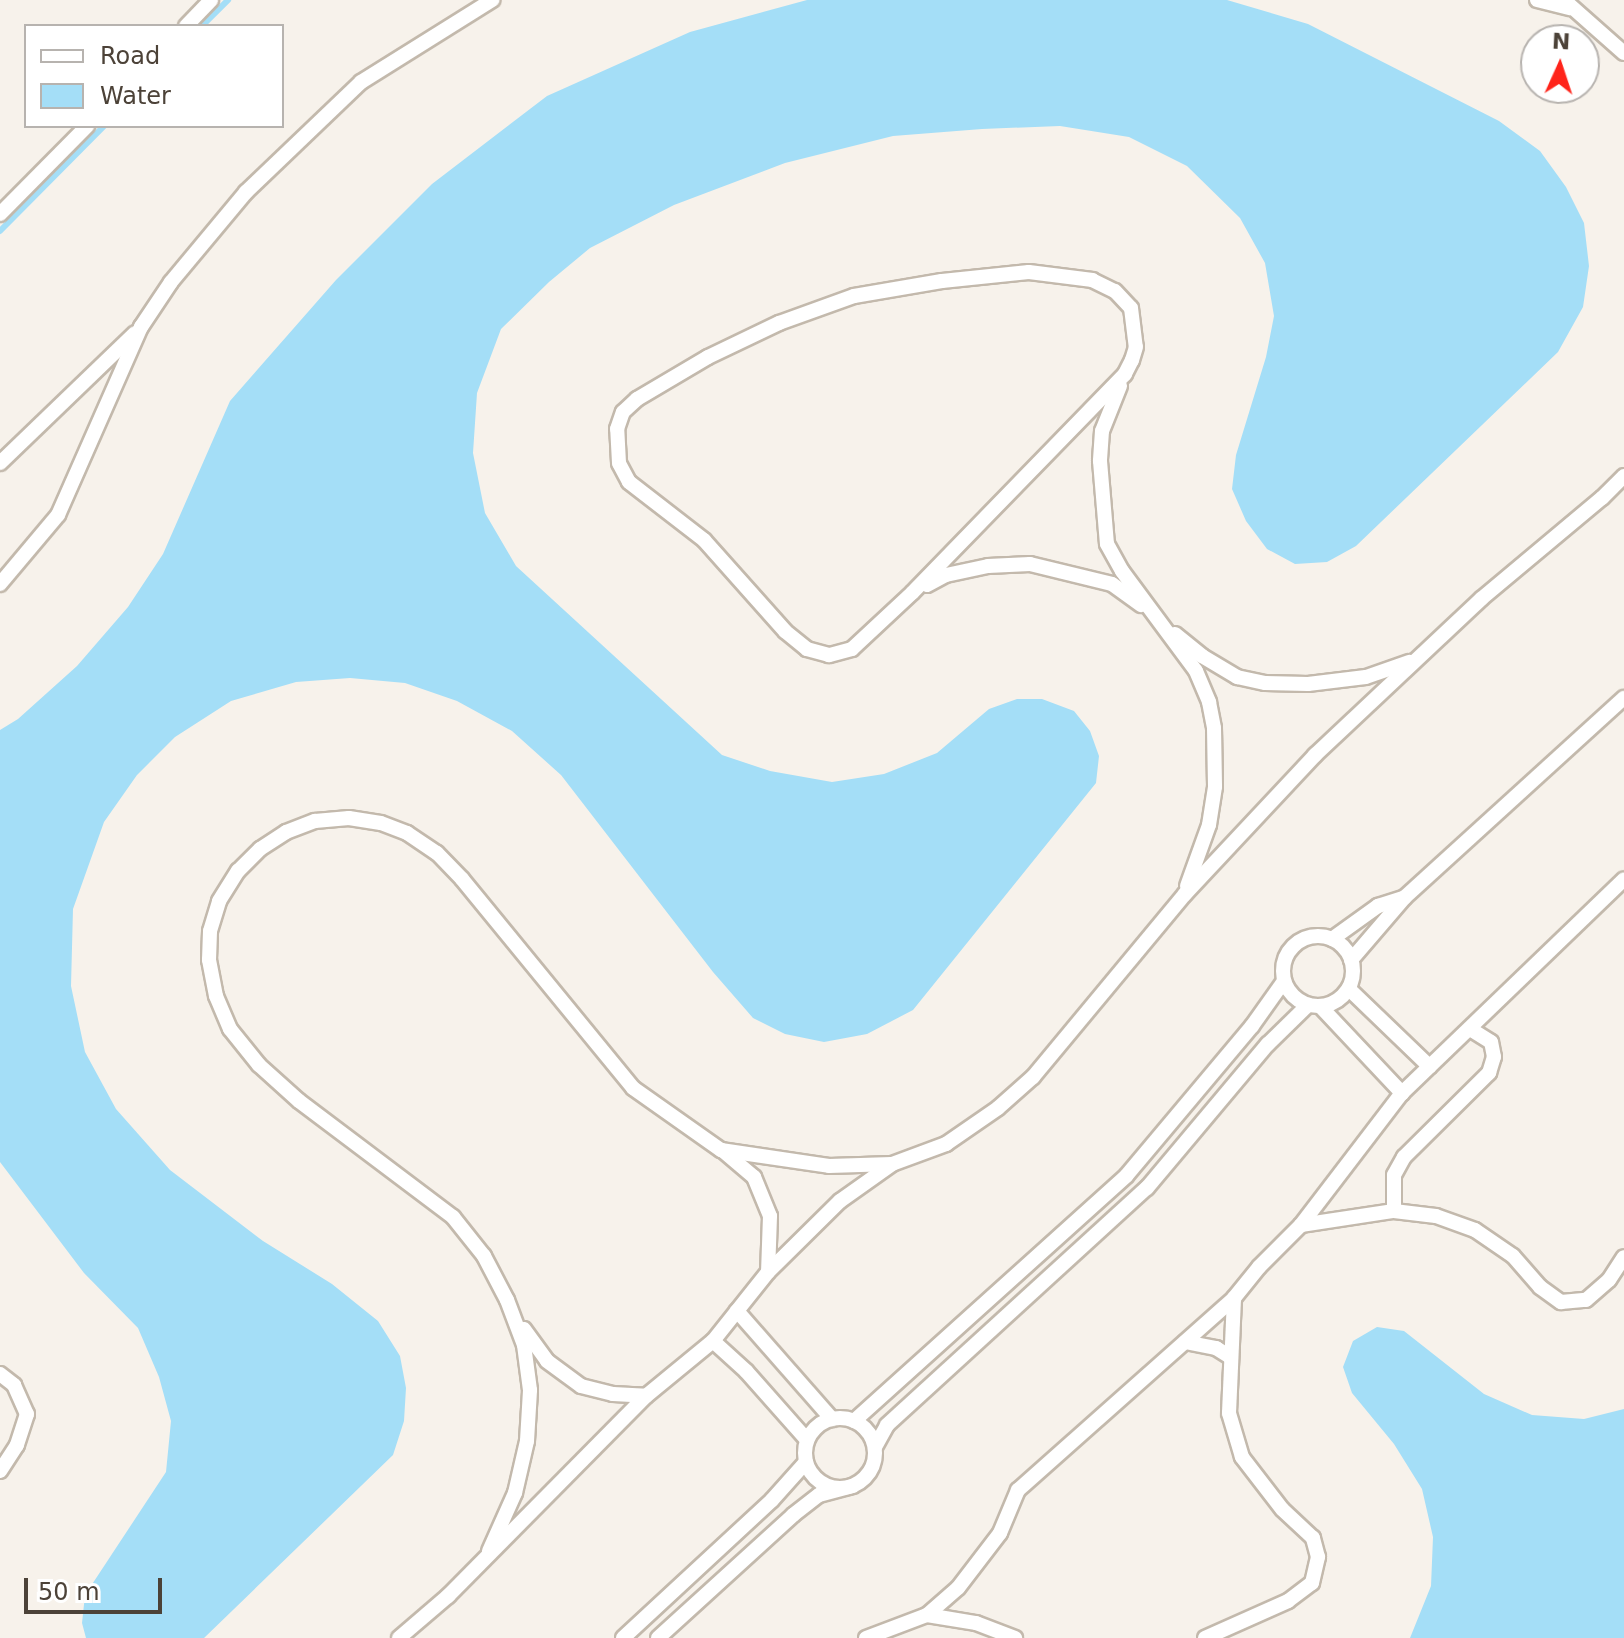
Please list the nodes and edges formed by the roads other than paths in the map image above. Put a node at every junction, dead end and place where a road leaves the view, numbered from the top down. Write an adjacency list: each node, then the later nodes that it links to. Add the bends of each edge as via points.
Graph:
1 (211, 0): 5 (street)
2 (492, 0): 9 (street, via 361,82 291,146 190,259)
3 (1537, 0): 4 (street)
4 (1567, 4): 6 (street)
5 (188, 24)
6 (1624, 53)
7 (85, 128): 8 (street)
8 (0, 214)
9 (141, 327): 11 (street); 13 (street, via 58,515)
10 (1125, 374): 14 (street); 14 (street, via 1136,347 1131,308 1115,291 1092,280 1029,272 854,296 779,323 708,357 623,412 616,444 629,482 704,540 807,649 829,655 852,649); 15 (street, via 1102,431 1107,544)
11 (0, 463)
12 (1624, 476): 16 (street)
13 (0, 584)
14 (912, 593): 15 (street, via 946,575 1030,564 1112,584)
15 (1153, 614): 16 (street, via 1202,656 1237,677 1265,683 1366,677); 19 (street, via 1196,671 1214,728 1215,787 1209,825)
16 (1414, 659): 19 (street)
17 (1624, 698): 20 (street)
18 (1624, 879): 26 (street)
19 (1185, 894): 30 (street, via 1033,1077 946,1144)
20 (1405, 897): 21 (street, via 1378,906); 22 (street)
21 (1332, 939): 22 (street); 23 (street, via 1310,937 1291,949)
22 (1351, 960): 24 (street)
23 (1284, 981): 25 (street, via 1297,1000); 44 (street, via 1127,1175)
24 (1349, 989): 25 (street, via 1331,1004); 27 (street)
25 (1314, 1006): 28 (street); 46 (street, via 1268,1044 1147,1188 887,1425)
26 (1470, 1029): 27 (street); 31 (street, via 1491,1042 1489,1073 1404,1157 1394,1175)
27 (1430, 1067): 28 (street)
28 (1402, 1093): 32 (street)
29 (721, 1150): 30 (street, via 839,1167); 34 (street, via 754,1177 770,1216); 37 (street, via 633,1088 462,879 407,833 349,818 315,821 260,849 219,901 210,931 216,996 230,1029 299,1101 453,1217 484,1256)
30 (892, 1164): 34 (street, via 840,1201)
31 (1394, 1211): 32 (street); 33 (street, via 1436,1216 1475,1230 1513,1256 1561,1302 1586,1300)
32 (1301, 1225): 35 (street)
33 (1624, 1257)
34 (768, 1272): 36 (street)
35 (1234, 1298): 39 (street); 40 (street)
36 (737, 1311): 38 (street); 43 (street)
37 (513, 1313): 42 (street, via 547,1361 581,1386); 50 (street, via 530,1390 527,1441 515,1493)
38 (713, 1341): 42 (street); 45 (street)
39 (1185, 1342): 40 (street); 51 (street, via 1018,1490 1000,1533 958,1588)
40 (1229, 1356): 57 (street, via 1229,1413 1242,1457 1282,1509 1313,1538 1318,1557 1312,1583 1288,1601)
41 (0, 1374): 48 (street, via 14,1385 27,1414 23,1432)
42 (646, 1396): 50 (street)
43 (832, 1419): 44 (street); 45 (street, via 821,1423)
44 (854, 1421): 46 (street)
45 (807, 1440): 47 (street)
46 (875, 1447): 49 (street, via 870,1470)
47 (806, 1462): 49 (street, via 810,1473 829,1487); 53 (street)
48 (0, 1471)
49 (853, 1486): 54 (street, via 819,1495 793,1515)
50 (486, 1558): 52 (street)
51 (927, 1615): 55 (street); 56 (street, via 976,1623)
52 (399, 1638)
53 (623, 1638)
54 (658, 1638)
55 (866, 1638)
56 (1015, 1638)
57 (1205, 1638)

